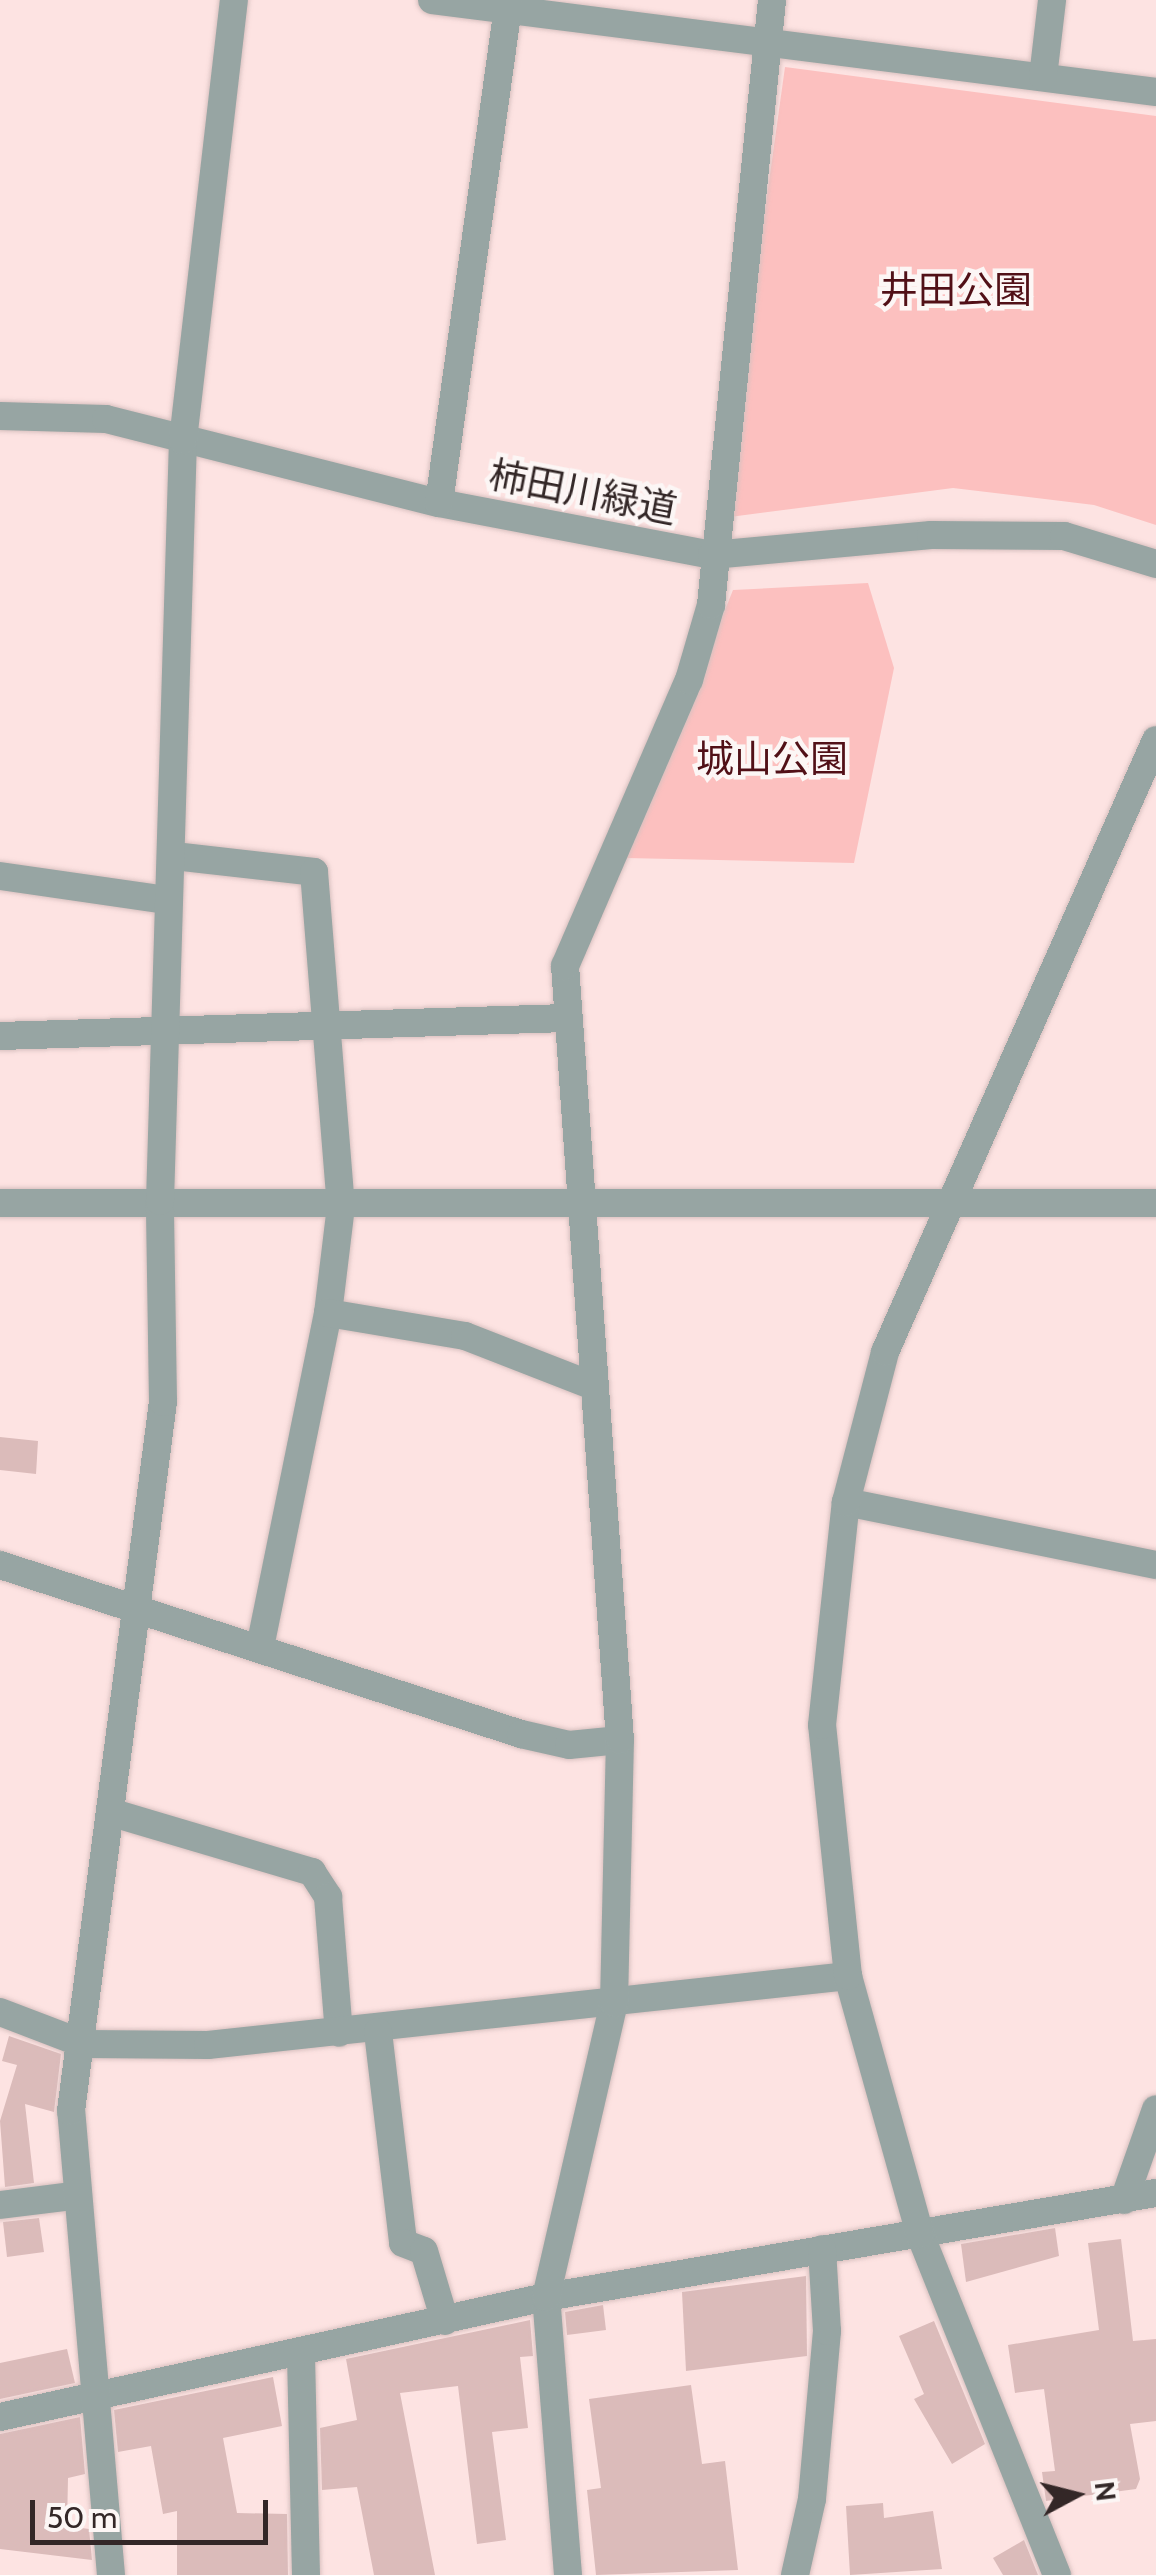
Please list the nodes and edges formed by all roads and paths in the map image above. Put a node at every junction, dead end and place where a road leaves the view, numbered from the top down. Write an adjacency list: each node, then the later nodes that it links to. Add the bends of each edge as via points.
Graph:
1 (234, 0): 10 (street)
2 (432, 0): 5 (street)
3 (772, 0): 6 (street)
4 (1052, 0): 7 (street)
5 (508, 5): 6 (street); 11 (street)
6 (767, 42): 7 (street); 12 (street)
7 (1043, 78): 8 (street)
8 (1156, 92)
9 (0, 416): 10 (street, 柿田川緑道, via 106,419)
10 (183, 440): 11 (street, 柿田川緑道); 15 (street)
11 (440, 503): 12 (street, 柿田川緑道)
12 (712, 555): 13 (street, 柿田川緑道, via 931,535 1064,536); 18 (street, via 711,605 689,680 564,966)
13 (1156, 564)
14 (1156, 740): 27 (street)
15 (174, 856): 17 (street); 20 (street, via 314,872)
16 (0, 876): 17 (street)
17 (167, 900): 19 (street)
18 (568, 1018): 20 (street); 25 (street)
19 (166, 1024): 20 (street); 21 (street); 22 (street)
20 (322, 1026): 26 (street)
21 (0, 1036)
22 (160, 1201): 24 (street); 26 (street); 33 (street, via 162,1402)
23 (1156, 1202): 27 (street)
24 (0, 1203)
25 (580, 1204): 26 (street); 27 (street); 29 (street)
26 (341, 1206): 28 (street)
27 (944, 1206): 30 (street, via 885,1352)
28 (328, 1313): 29 (street, via 465,1336); 34 (street)
29 (593, 1386): 35 (street)
30 (846, 1502): 32 (street); 37 (street, via 822,1725)
31 (0, 1565): 33 (street)
32 (1156, 1565)
33 (140, 1608): 34 (street); 36 (street)
34 (260, 1646): 35 (street, via 521,1734 569,1746)
35 (620, 1740): 38 (street)
36 (112, 1813): 41 (street, via 312,1872 328,1897); 42 (street)
37 (848, 1976): 38 (street); 48 (street)
38 (614, 2003): 40 (street); 50 (street)
39 (0, 2012): 42 (street)
40 (378, 2032): 41 (street); 51 (street, via 404,2243 424,2251)
41 (338, 2033): 42 (street)
42 (84, 2044): 45 (street, via 71,2111)
43 (1156, 2109): 46 (street)
44 (1156, 2193): 46 (street)
45 (72, 2196): 47 (street); 53 (street)
46 (1124, 2200): 48 (street)
47 (0, 2205)
48 (920, 2234): 49 (street); 59 (street)
49 (822, 2248): 50 (street); 58 (street, via 826,2350 812,2499)
50 (546, 2297): 51 (street); 57 (street)
51 (445, 2322): 52 (street)
52 (301, 2355): 53 (street); 56 (street)
53 (96, 2400): 54 (street); 55 (street)
54 (0, 2417)
55 (111, 2575)
56 (306, 2575)
57 (568, 2575)
58 (795, 2575)
59 (1057, 2575)

